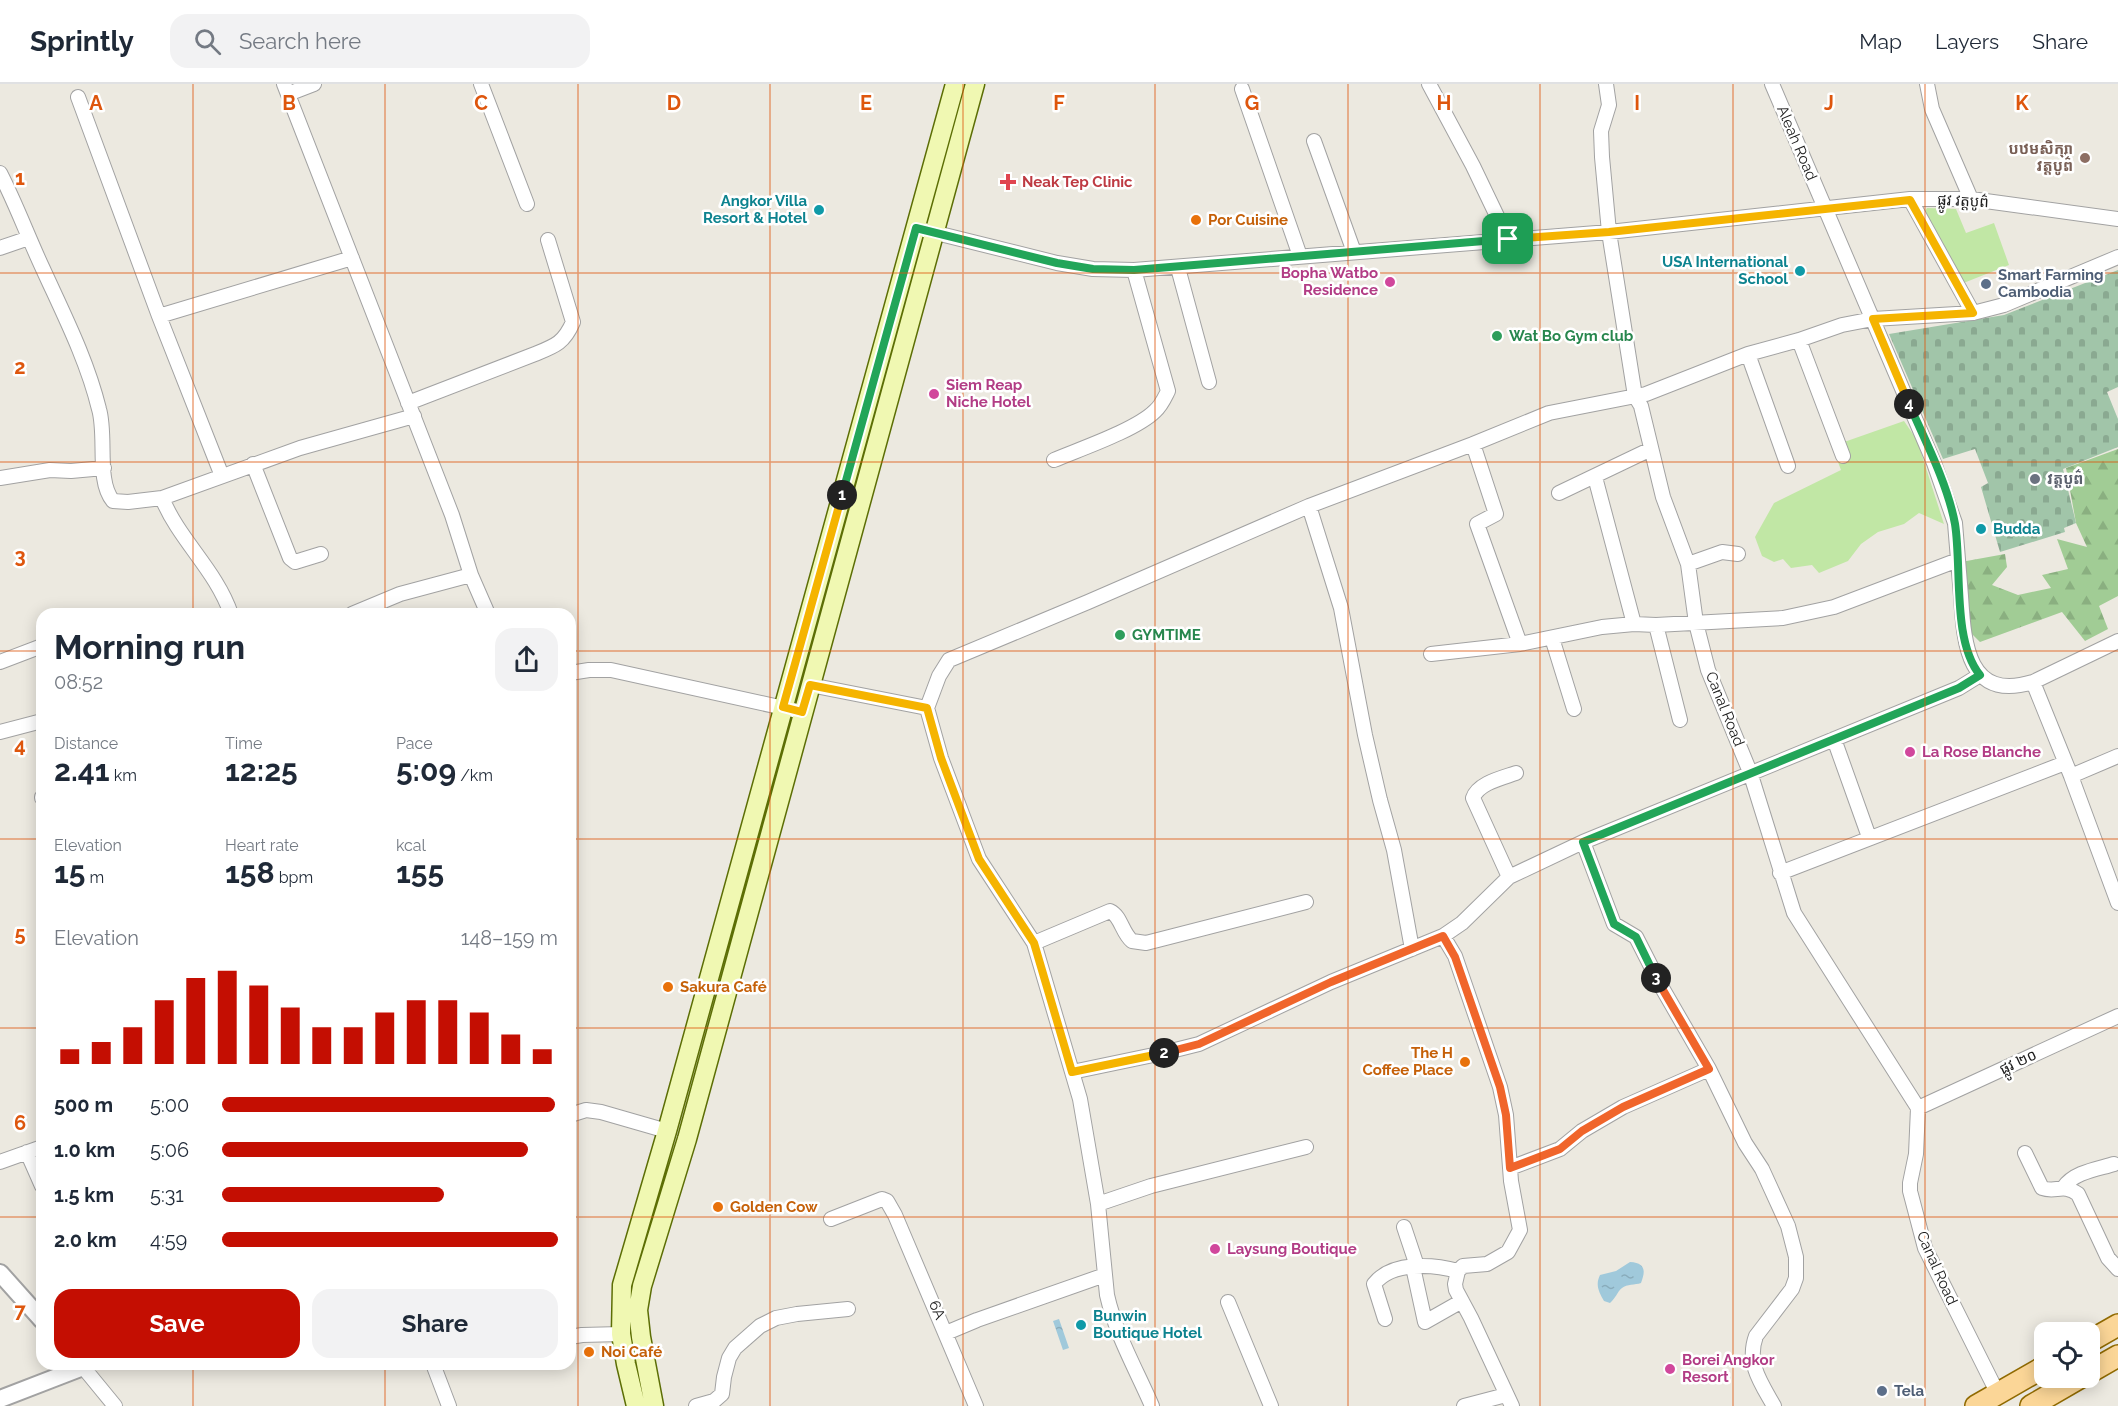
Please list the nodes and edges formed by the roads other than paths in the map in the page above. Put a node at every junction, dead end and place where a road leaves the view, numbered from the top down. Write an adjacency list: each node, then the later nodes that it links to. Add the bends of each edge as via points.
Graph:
1 (314, 84): 9 (street)
2 (481, 84): 16 (street)
3 (955, 84): 19 (main road)
4 (975, 84): 21 (main road)
5 (1429, 84): 23 (street)
6 (1606, 84): 20 (street, Canal Road, via 1609,105 1601,144)
7 (1772, 84): 17 (street, Aleah Road)
8 (1927, 84): 14 (street, via 1932,109)
9 (286, 89): 29 (street)
10 (1242, 89): 27 (street)
11 (78, 97): 33 (street)
12 (1314, 141): 26 (street)
13 (0, 173): 22 (street)
14 (1971, 199): 15 (street, ផ្លូវ វត្តបូព៌); 18 (street, ផ្លូវ វត្តបូព៌)
15 (1910, 200): 17 (street, ផ្លូវ វត្តបូព៌); 32 (street)
16 (527, 204)
17 (1825, 208): 20 (street, ផ្លូវ វត្តបូព៌); 34 (street, Aleah Road)
18 (2118, 219)
19 (916, 228): 21 (street, ផ្លូវ វត្តបូព៌); 74 (main road)
20 (1609, 232): 23 (street, ផ្លូវ វត្តបូព៌); 38 (street, Canal Road)
21 (934, 233): 31 (street, ផ្លូវ វត្តបូព៌, via 1057,263); 73 (main road)
22 (29, 238): 25 (street); 46 (street, via 94,391 102,424)
23 (1508, 239): 26 (street, ផ្លូវ វត្តបូព៌)
24 (548, 240): 39 (street, via 573,322 567,336 556,345)
25 (0, 248)
26 (1354, 252): 27 (street, ផ្លូវ វត្តបូព៌)
27 (1300, 256): 30 (street, ផ្លូវ វត្តបូព៌)
28 (2118, 257): 32 (street, via 2004,305)
29 (352, 258): 33 (street); 39 (street)
30 (1178, 268): 31 (street, ផ្លូវ វត្តបូព៌); 37 (street)
31 (1134, 270): 43 (street, via 1168,391 1155,412 1133,426)
32 (1973, 313): 34 (street)
33 (159, 316): 47 (street)
34 (1873, 319): 35 (street); 55 (street, Aleah Road, via 1951,507)
35 (1799, 340): 36 (street); 42 (street)
36 (1748, 354): 38 (street); 45 (street)
37 (1209, 382)
38 (1635, 396): 40 (street, via 1549,413); 41 (street, Canal Road)
39 (411, 409): 44 (street); 57 (street)
40 (1473, 444): 52 (street); 66 (street, via 1496,514 1477,524)
41 (1651, 449): 48 (street); 56 (street, Canal Road, via 1663,497)
42 (1843, 456)
43 (1054, 460)
44 (253, 464): 47 (street); 53 (street, via 290,558 295,562)
45 (1788, 466)
46 (104, 468): 49 (street, via 50,470); 51 (street, via 106,493 113,501)
47 (222, 476): 51 (street)
48 (1595, 477): 50 (street); 62 (street)
49 (0, 478)
50 (1559, 494)
51 (162, 498): 58 (street, via 213,577)
52 (1309, 506): 75 (street, via 949,660); 94 (street, via 1341,608)
53 (321, 554)
54 (1738, 554): 56 (street, via 1722,552)
55 (1958, 560): 61 (street, via 1834,607 1783,618); 71 (street, Aleah Road, via 1966,650)
56 (1688, 564): 61 (street, Canal Road)
57 (471, 574): 59 (street); 60 (street)
58 (228, 608)
59 (366, 608)
60 (485, 608)
61 (1696, 623): 63 (street); 85 (street, Canal Road, via 1708,670)
62 (1634, 624): 63 (street); 64 (street)
63 (1656, 625): 78 (street)
64 (1552, 638): 66 (street); 76 (street)
65 (2118, 641): 72 (street)
66 (1520, 644): 68 (street)
67 (36, 648): 69 (street)
68 (1431, 654)
69 (0, 662)
70 (576, 672): 74 (street, via 611,670)
71 (1980, 675): 72 (street, via 2006,686); 81 (street, via 1959,688)
72 (2033, 682): 83 (street)
73 (810, 685): 75 (street); 77 (main road)
74 (783, 707): 77 (street); 100 (main road)
75 (927, 708): 93 (street, via 941,758 979,859)
76 (1574, 709)
77 (802, 712): 141 (main road, via 687,1139 642,1286 638,1310)
78 (1680, 720)
79 (36, 723): 80 (street)
80 (0, 732)
81 (1834, 739): 85 (street); 86 (street)
82 (2118, 756): 83 (street)
83 (2068, 769): 86 (street); 91 (street)
84 (1516, 772): 89 (street, via 1480,787 1473,798)
85 (1750, 772): 87 (street); 88 (street, Canal Road)
86 (1869, 837): 88 (street)
87 (1583, 842): 89 (street); 96 (street, via 1614,924 1636,937)
88 (1780, 873): 98 (street, Canal Road, via 1794,913)
89 (1509, 877): 92 (street)
90 (1306, 902): 93 (street, via 1146,942 1132,941 1117,915 1110,911)
91 (2118, 903)
92 (1443, 936): 94 (street); 107 (street, via 1455,957 1500,1087)
93 (1034, 943): 97 (street)
94 (1412, 949): 97 (street, via 1199,1044)
95 (2118, 1016): 98 (street, ផ្លូវ ២០)
96 (1709, 1069): 107 (street, via 1623,1107 1560,1149); 147 (street, via 1771,1186 1796,1257 1792,1288 1752,1345 1755,1372)
97 (1072, 1072): 110 (street, via 1086,1126)
98 (1918, 1108): 135 (street, Canal Road, via 1910,1191 1921,1237)
99 (576, 1112): 100 (street, via 601,1112)
100 (667, 1131): 125 (main road, via 622,1285)
101 (1306, 1147): 110 (street, via 1150,1186)
102 (36, 1149): 103 (street)
103 (27, 1152): 105 (street); 108 (street)
104 (2025, 1153): 109 (street, via 2042,1188)
105 (0, 1162)
106 (2114, 1164): 109 (street, via 2083,1173)
107 (1510, 1168): 115 (street, via 1520,1230 1515,1241 1508,1252 1487,1264 1463,1266)
108 (36, 1172)
109 (2064, 1188): 114 (street, via 2078,1194 2108,1258)
110 (1098, 1204): 117 (street)
111 (831, 1219): 124 (street, 6A, via 882,1199 887,1201)
112 (1404, 1227): 113 (street)
113 (1415, 1267): 115 (street, via 1440,1266); 118 (street, via 1425,1322); 122 (street, via 1381,1276 1374,1284)
114 (2118, 1269)
115 (1458, 1271): 118 (street, via 1456,1290)
116 (0, 1273): 121 (street)
117 (1105, 1275): 124 (street); 144 (street, via 1121,1341)
118 (1462, 1301): 137 (street)
119 (1228, 1302): 145 (street)
120 (848, 1309): 142 (street, via 776,1318 760,1326 729,1358 722,1394 714,1401)
121 (36, 1313)
122 (1385, 1319)
123 (2118, 1325): 126 (main road)
124 (946, 1333): 143 (street, 6A)
125 (621, 1334): 127 (street); 140 (main road)
126 (2100, 1335)
127 (576, 1336)
128 (2118, 1356): 129 (main road)
129 (2100, 1366)
130 (72, 1370): 136 (street)
131 (89, 1370): 138 (street)
132 (436, 1370): 139 (street)
133 (2034, 1373): 135 (main road)
134 (2062, 1388): 149 (main road)
135 (1998, 1394): 148 (main road)
136 (0, 1399)
137 (1509, 1400): 146 (street)
138 (115, 1406)
139 (449, 1406)
140 (636, 1406)
141 (654, 1406)
142 (696, 1406)
143 (976, 1406)
144 (1152, 1406)
145 (1270, 1406)
146 (1464, 1406)
147 (1774, 1406)
148 (1976, 1406)
149 (2031, 1406)

